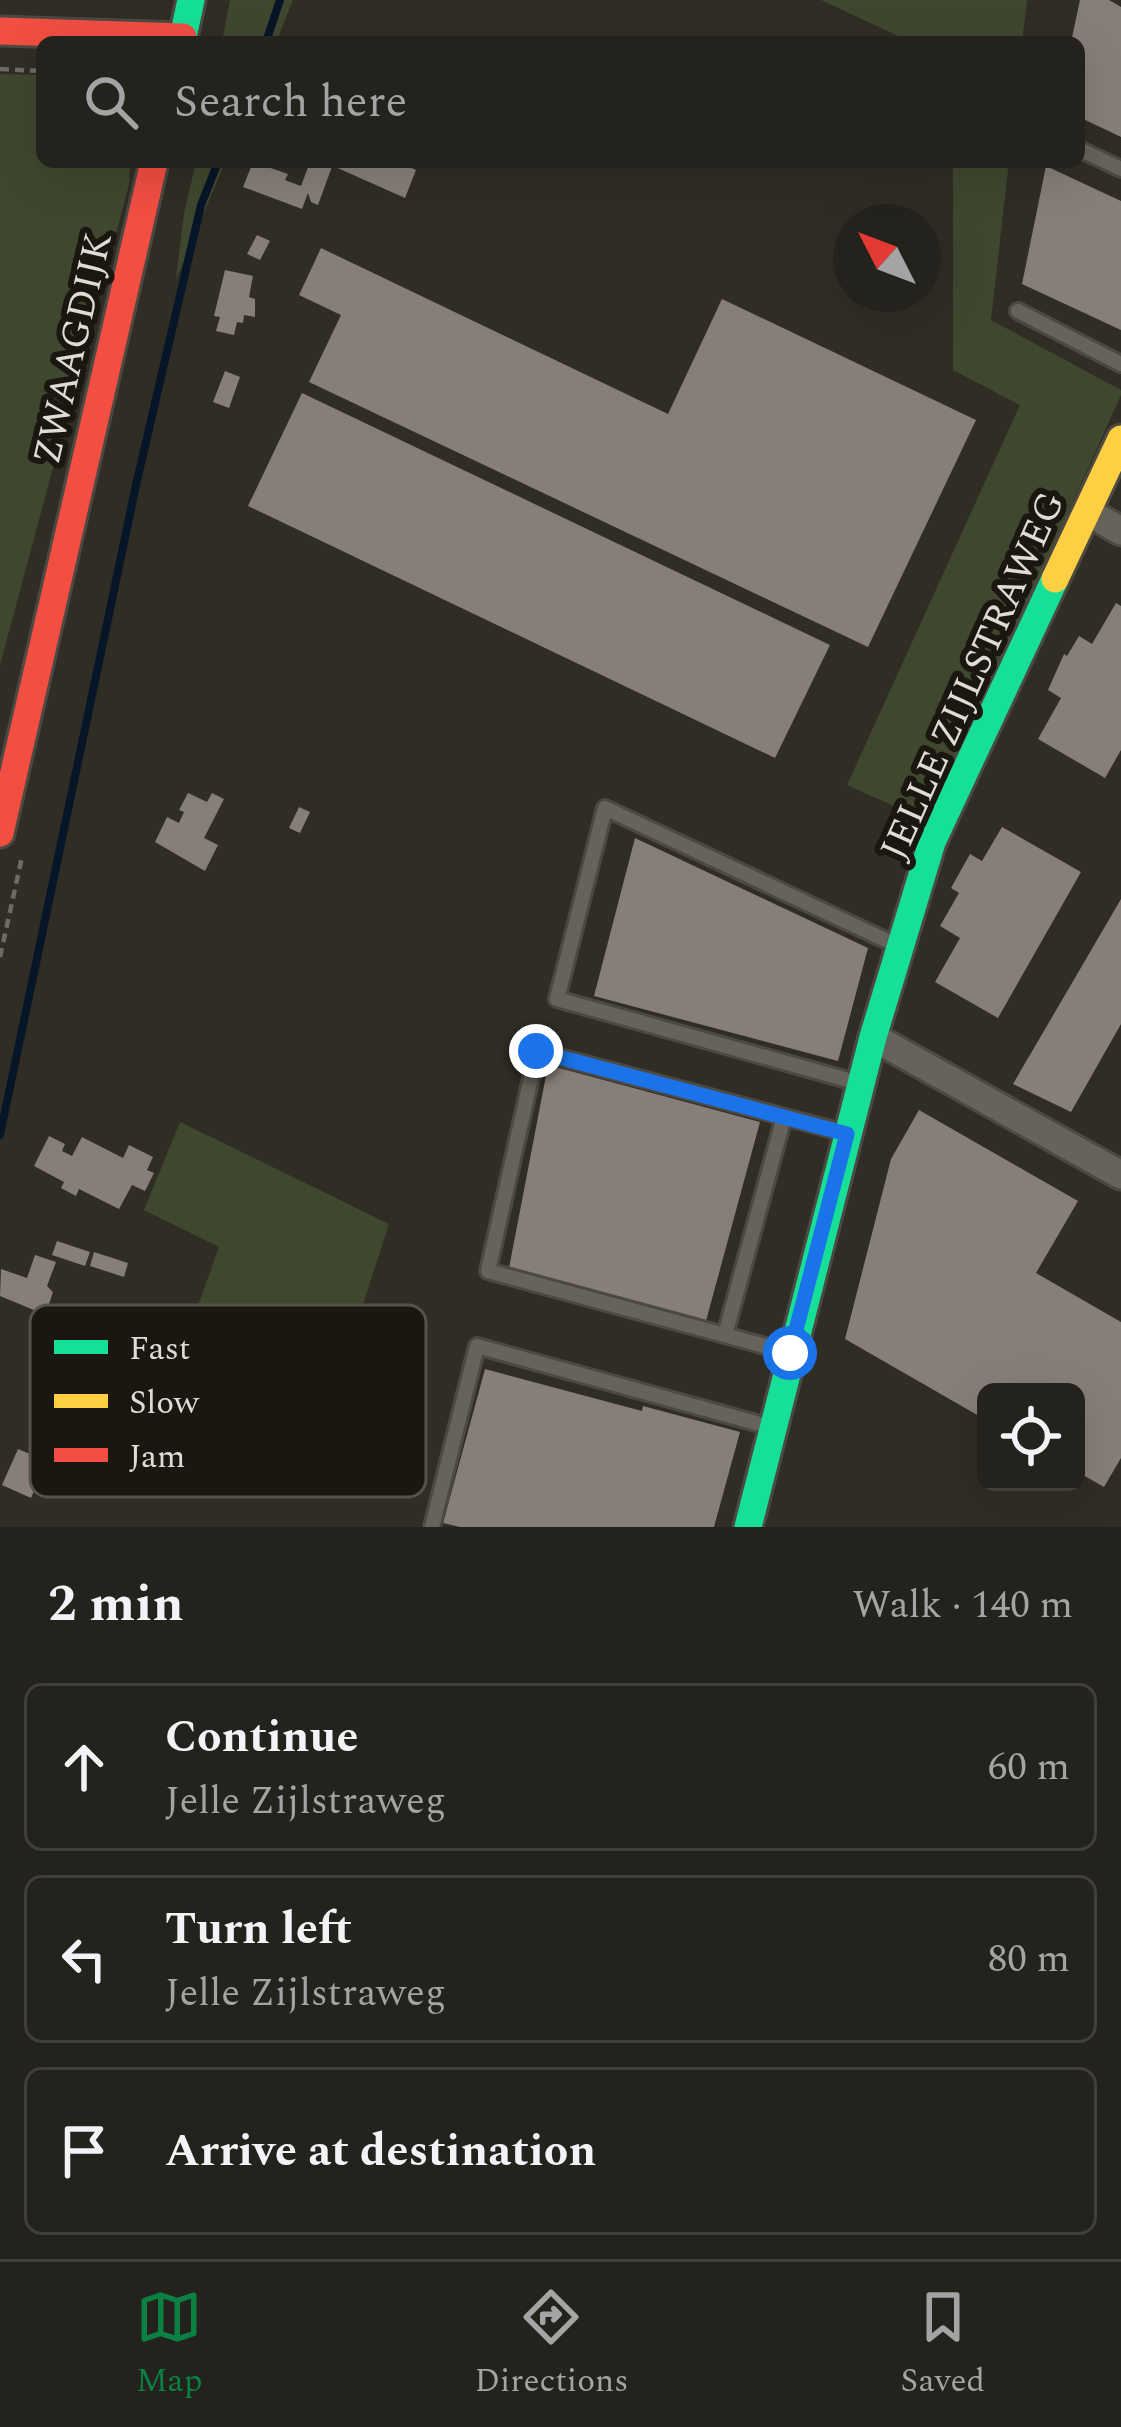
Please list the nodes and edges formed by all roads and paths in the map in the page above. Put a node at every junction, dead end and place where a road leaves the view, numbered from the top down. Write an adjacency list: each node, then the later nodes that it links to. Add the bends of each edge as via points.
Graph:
1 (191, 0): 4 (street)
2 (0, 31): 3 (street)
3 (114, 36)
4 (183, 36)
5 (0, 70): 6 (path)
6 (36, 70)
7 (1085, 152): 9 (lane)
8 (153, 168): 15 (street, ZWAAGDIJK)
9 (1121, 169)
10 (1018, 311): 11 (lane)
11 (1121, 364)
12 (1121, 439): 13 (street, JELLE ZIJLSTRAWEG)
13 (1088, 512): 14 (street); 16 (street, JELLE ZIJLSTRAWEG, via 932,842)
14 (1121, 531)
15 (0, 832)
16 (900, 947): 17 (street, JELLE ZIJLSTRAWEG); 18 (lane, via 605,808 557,1000)
17 (873, 1037): 18 (street, JELLE ZIJLSTRAWEG); 21 (street)
18 (860, 1084): 20 (street, JELLE ZIJLSTRAWEG)
19 (784, 1117): 20 (lane); 22 (lane); 22 (lane, via 536,1051 488,1270)
20 (847, 1134): 23 (street, JELLE ZIJLSTRAWEG)
21 (1121, 1175)
22 (724, 1335): 23 (lane)
23 (790, 1353): 24 (street, JELLE ZIJLSTRAWEG)
24 (773, 1427): 25 (lane, via 477,1346); 26 (street, JELLE ZIJLSTRAWEG)
25 (432, 1527)
26 (748, 1527)

